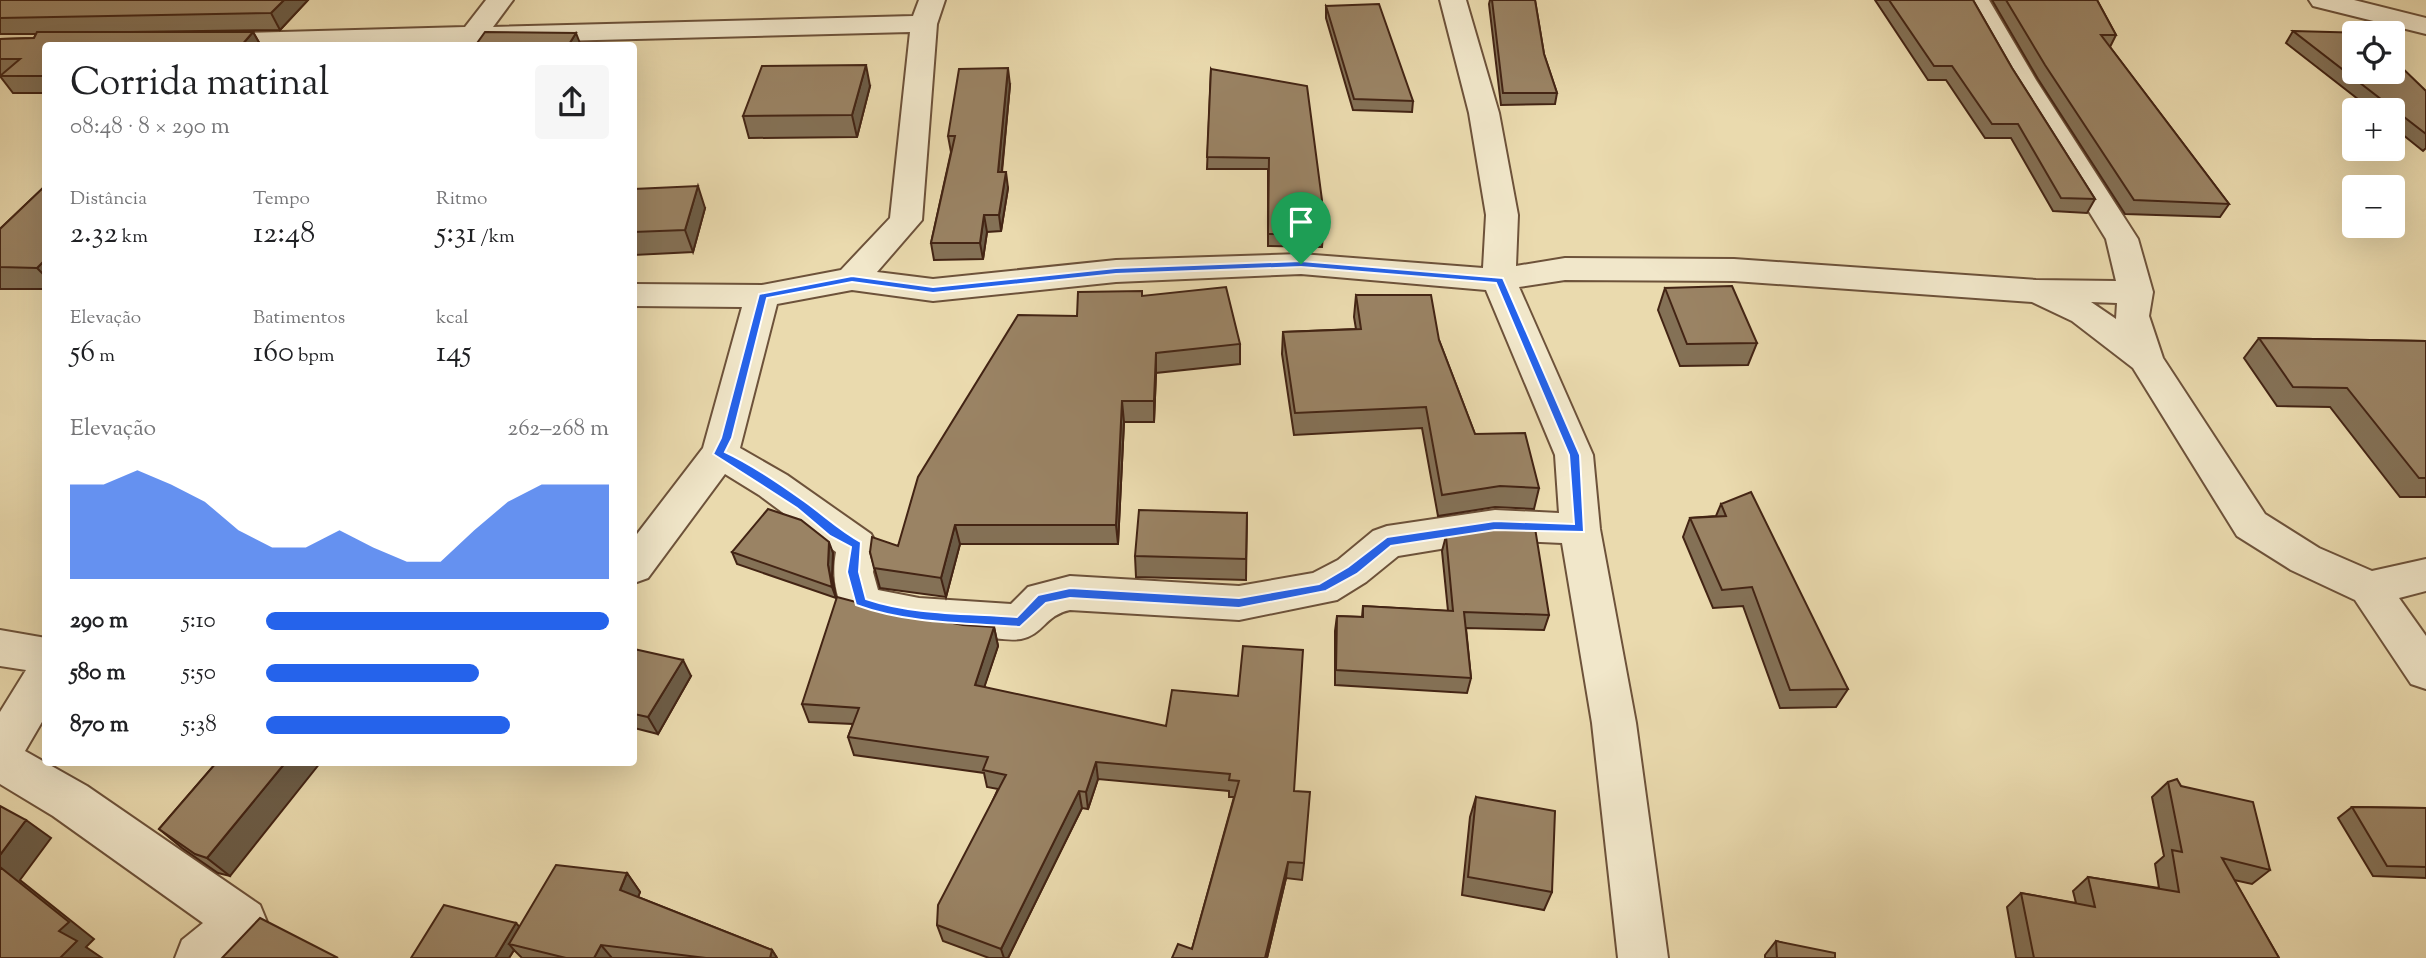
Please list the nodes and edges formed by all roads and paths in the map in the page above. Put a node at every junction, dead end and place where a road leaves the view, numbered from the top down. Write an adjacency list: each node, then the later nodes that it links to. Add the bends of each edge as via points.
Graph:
1 (500, 0): 7 (street)
2 (1452, 0): 10 (street, via 1484,113 1502,215)
3 (1976, 0): 12 (street, via 2122,239)
4 (2322, 0): 6 (street)
5 (928, 12): 7 (street); 9 (street, via 906,220)
6 (2426, 26)
7 (469, 41): 8 (street)
8 (180, 42)
9 (852, 279): 10 (street, via 933,290 1116,271 1301,264); 14 (street)
10 (1499, 280): 11 (street, via 1565,269 1734,270); 17 (street, via 1574,455)
11 (2036, 291): 12 (street); 15 (street, via 2084,313)
12 (2136, 292): 15 (street, via 2132,316)
13 (637, 295): 14 (street)
14 (762, 296): 16 (street)
15 (2146, 359): 20 (street, via 2251,525 2305,559)
16 (719, 454): 17 (street, via 857,545 853,572 860,602 886,611 954,618 1020,622 1042,598 1070,593 1239,603 1322,588 1387,542 1495,526); 18 (street)
17 (1580, 529): 28 (street, via 1614,723)
18 (637, 563)
19 (2426, 575): 20 (street)
20 (2370, 588): 23 (street)
21 (0, 648): 22 (street)
22 (42, 655)
23 (2426, 671)
24 (42, 682): 25 (street)
25 (0, 752)
26 (0, 760): 27 (street, via 70,801 242,922)
27 (200, 958)
28 (1643, 958)

